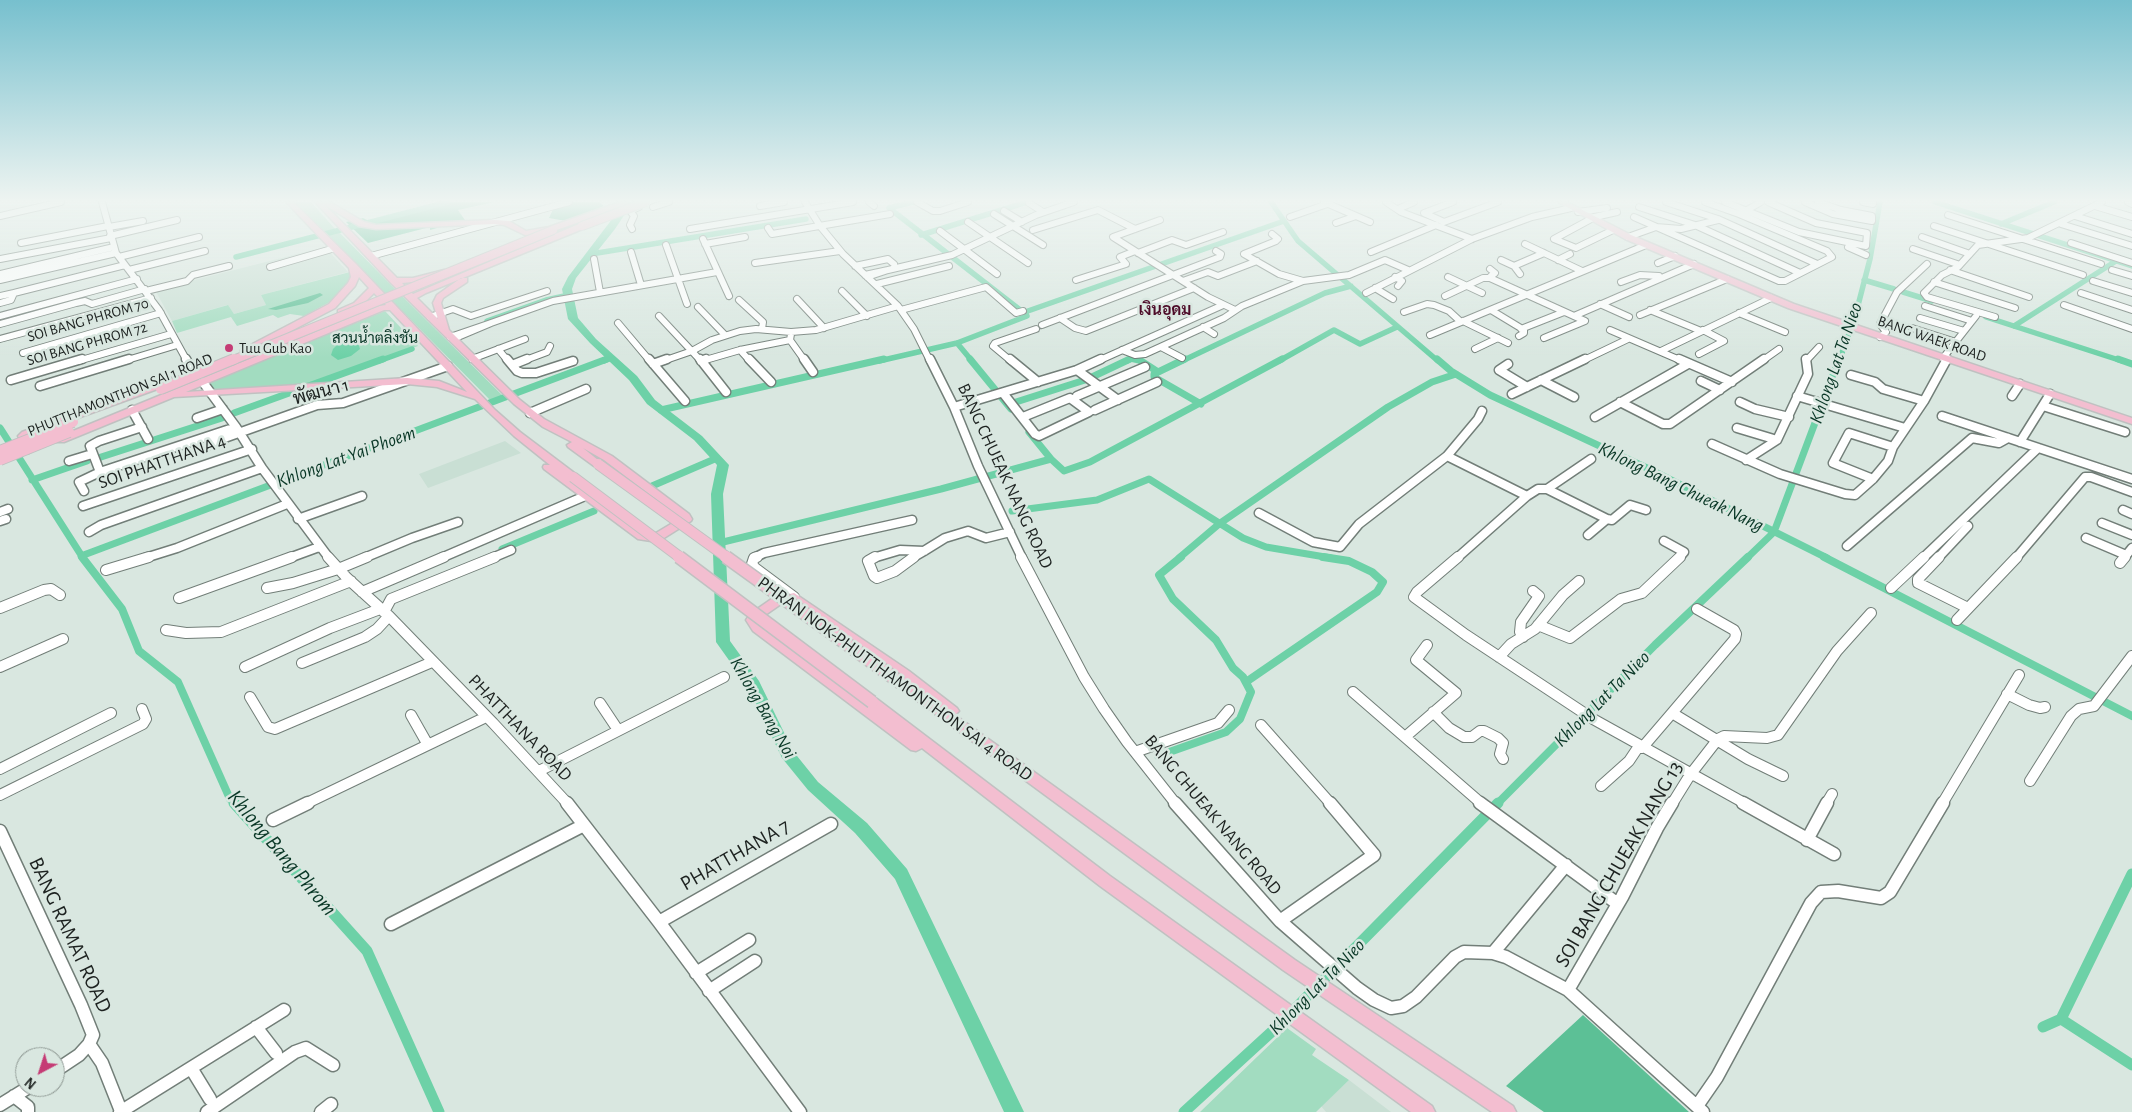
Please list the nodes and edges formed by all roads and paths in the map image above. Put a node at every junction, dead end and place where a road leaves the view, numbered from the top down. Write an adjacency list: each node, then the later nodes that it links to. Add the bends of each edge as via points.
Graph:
1 (26, 254): 42 (street)
2 (118, 254): 43 (street)
3 (142, 254): 43 (street)
4 (175, 254): 43 (street)
5 (315, 254): 64 (street)
6 (341, 254): 59 (main road, PHRAN NOK-PHUTTHAMONTHON SAI 4 ROAD)
7 (379, 254): 40 (street)
8 (490, 254): 60 (main road)
9 (498, 254): 253 (main road, PHUTTHAMONTHON SAI 1 ROAD)
10 (498, 254): 228 (main road, PHUTTHAMONTHON SAI 1 ROAD, bridge)
11 (515, 254): 72 (main road)
12 (520, 254): 141 (main road, via 454,286 440,297 437,303)
13 (632, 254): 94 (street)
14 (669, 254): 82 (street)
15 (709, 254): 69 (street)
16 (820, 254): 48 (street)
17 (843, 254): 61 (street, BANG CHUEAK NANG ROAD)
18 (954, 254): 76 (street)
19 (970, 254): 73 (street)
20 (1014, 254): 52 (street)
21 (1130, 254): 86 (street, via 1120,257 1126,264)
22 (1139, 254): 75 (street)
23 (1221, 254): 75 (street, via 1220,257)
24 (1245, 254): 47 (street)
25 (1436, 254): 65 (street)
26 (1542, 254): 63 (street)
27 (1546, 254): 46 (street)
28 (1570, 254): 46 (street)
29 (1624, 254): 68 (street)
30 (1669, 254): 41 (main road, BANG WAEK ROAD)
31 (1715, 254): 70 (street, via 1770,279 1785,281)
32 (1758, 254): 70 (street)
33 (1795, 254): 54 (street)
34 (1831, 254): 54 (street)
35 (1927, 254): 57 (street)
36 (1970, 254): 57 (street)
37 (2016, 254): 77 (street)
38 (2069, 254): 56 (street)
39 (2103, 254): 50 (street)
40 (371, 256): 87 (main road, PHRAN NOK-PHUTTHAMONTHON SAI 4 ROAD)
41 (1675, 256): 49 (street); 53 (main road, BANG WAEK ROAD)
42 (0, 259)
43 (121, 259): 71 (street); 84 (street); 85 (street); 104 (street)
44 (594, 259): 103 (street)
45 (1501, 260): 63 (street)
46 (1558, 260): 68 (street)
47 (1257, 261): 88 (street, via 1279,274); 90 (street, via 1218,276 1208,272)
48 (755, 263)
49 (1658, 263)
50 (2132, 263)
51 (894, 264): 61 (street, via 888,259)
52 (1028, 264)
53 (1694, 264): 80 (street); 83 (main road, BANG WAEK ROAD)
54 (1817, 264): 70 (street)
55 (1927, 264): 173 (street, via 1897,292 1880,324 1886,332)
56 (2101, 264)
57 (1960, 265): 66 (street)
58 (229, 266): 100 (street, via 193,275 187,281)
59 (353, 266): 97 (main road, PHRAN NOK-PHUTTHAMONTHON SAI 4 ROAD); 193 (main road, via 355,278 352,284 332,306)
60 (456, 266): 72 (main road, via 452,271); 87 (main road, via 424,278)
61 (855, 266): 76 (street, BANG CHUEAK NANG ROAD)
62 (949, 266): 93 (street)
63 (1514, 266): 74 (street)
64 (270, 267)
65 (1408, 270): 79 (street); 88 (street, via 1385,260 1349,275)
66 (1950, 270): 92 (street); 113 (street)
67 (2112, 270): 78 (street)
68 (1582, 271): 109 (street)
69 (717, 272): 82 (street); 111 (street)
70 (1800, 273)
71 (0, 274)
72 (465, 274): 115 (main road)
73 (997, 274)
74 (1520, 274)
75 (1172, 275): 90 (street); 148 (street)
76 (866, 276): 93 (street, BANG CHUEAK NANG ROAD)
77 (2083, 276)
78 (2132, 276)
79 (1394, 277): 95 (street, via 1402,281); 99 (street)
80 (1664, 277): 91 (street, via 1640,275); 124 (street)
81 (1448, 278): 96 (street)
82 (678, 279): 94 (street); 123 (street)
83 (1727, 279): 116 (main road, BANG WAEK ROAD); 134 (street)
84 (0, 280)
85 (137, 280): 100 (street); 144 (street)
86 (1076, 280)
87 (394, 281): 115 (main road, PHRAN NOK-PHUTTHAMONTHON SAI 4 ROAD)
88 (1303, 281): 132 (street)
89 (2093, 281): 108 (street)
90 (1183, 282): 98 (street)
91 (1621, 282)
92 (1934, 282): 131 (street); 151 (street, via 1924,293 1926,297)
93 (876, 284): 130 (street, BANG CHUEAK NANG ROAD)
94 (641, 285): 103 (street)
95 (1398, 286)
96 (1466, 286): 106 (street); 109 (street, via 1489,274); 112 (street)
97 (374, 288): 128 (main road, PHRAN NOK-PHUTTHAMONTHON SAI 4 ROAD); 152 (main road, via 351,308)
98 (1194, 288): 125 (street); 148 (street, via 1086,331)
99 (1375, 288): 105 (street); 119 (street)
100 (145, 290): 114 (street); 121 (street); 156 (street, via 92,304 85,301 76,303)
101 (547, 291): 141 (street, via 469,316 453,310)
102 (842, 291): 142 (street)
103 (600, 292): 117 (street)
104 (14, 293): 110 (street); 122 (street, via 11,300)
105 (1366, 293)
106 (1482, 293)
107 (2081, 293): 135 (street)
108 (2132, 293)
109 (1527, 295): 133 (street); 138 (street)
110 (0, 296)
111 (728, 296)
112 (1445, 296)
113 (2030, 297)
114 (151, 298): 139 (street); 177 (street)
115 (411, 298): 147 (main road, PHRAN NOK-PHUTTHAMONTHON SAI 4 ROAD)
116 (1771, 298): 140 (street); 173 (main road, BANG WAEK ROAD)
117 (565, 299): 154 (street)
118 (797, 299): 158 (street)
119 (1394, 299)
120 (739, 300): 163 (street, via 763,322)
121 (96, 302)
122 (0, 303)
123 (687, 304)
124 (1600, 304): 146 (street); 149 (street)
125 (1223, 305): 132 (street); 190 (street)
126 (2064, 305): 161 (street)
127 (1925, 306): 166 (street, via 1974,318)
128 (392, 307): 162 (main road); 206 (main road, PHRAN NOK-PHUTTHAMONTHON SAI 4 ROAD)
129 (698, 307): 170 (street)
130 (900, 308): 136 (street, via 987,286); 142 (street); 196 (street, BANG CHUEAK NANG ROAD)
131 (2015, 308)
132 (1235, 310): 159 (street)
133 (1491, 310): 138 (street, via 1520,332); 153 (street)
134 (1650, 310): 143 (street); 165 (street)
135 (2132, 310)
136 (1020, 312)
137 (1404, 312): 153 (street, via 1427,304 1434,305 1449,311)
138 (1564, 312): 146 (street)
139 (161, 313): 168 (street); 194 (street, SOI BANG PHROM 70)
140 (1739, 313): 157 (street, via 1783,334); 165 (street)
141 (440, 314): 147 (street); 172 (main road)
142 (870, 315): 158 (street)
143 (1640, 315)
144 (0, 316)
145 (660, 316): 191 (street)
146 (1574, 316): 175 (street, via 1585,322)
147 (430, 317): 172 (main road, PHRAN NOK-PHUTTHAMONTHON SAI 4 ROAD)
148 (1060, 318): 218 (street, via 993,346)
149 (1629, 318)
150 (1920, 318): 166 (street)
151 (1995, 318)
152 (318, 322): 162 (main road, via 332,322); 193 (main road)
153 (1462, 322): 171 (street); 174 (street)
154 (491, 323): 172 (street)
155 (618, 323): 202 (street)
156 (0, 324)
157 (1793, 326)
158 (824, 328): 167 (street)
159 (1203, 328): 169 (street); 184 (street)
160 (1912, 328): 180 (street)
161 (2132, 328)
162 (326, 330): 214 (main road)
163 (762, 330): 167 (street); 170 (street)
164 (1610, 330): 176 (street)
165 (1702, 331): 192 (street); 195 (street, via 1724,341)
166 (1964, 331): 180 (street)
167 (792, 332): 179 (street)
168 (171, 334): 182 (street); 212 (street, SOI BANG PHROM 72)
169 (1214, 334)
170 (724, 335): 191 (street)
171 (1430, 335)
172 (450, 336): 198 (main road, PHRAN NOK-PHUTTHAMONTHON SAI 4 ROAD)
173 (1880, 336): 199 (main road, BANG WAEK ROAD)
174 (1498, 338): 181 (street); 187 (street)
175 (1544, 338)
176 (1628, 338): 192 (street); 213 (street)
177 (0, 339)
178 (525, 339): 186 (street)
179 (790, 340): 189 (street); 210 (street)
180 (1956, 342): 199 (street)
181 (1508, 343)
182 (177, 345): 209 (street); 222 (street)
183 (550, 346): 205 (street, via 547,352)
184 (1161, 347): 190 (street, via 1140,355); 197 (street)
185 (1819, 347): 234 (street, via 1806,359 1808,374)
186 (498, 349): 198 (street); 205 (street)
187 (1475, 349)
188 (1779, 349): 220 (street)
189 (740, 350): 201 (street); 217 (street)
190 (1122, 350): 208 (street)
191 (692, 351): 201 (street); 202 (street)
192 (1661, 351): 204 (street)
193 (244, 352): 209 (main road)
194 (23, 353)
195 (1699, 354)
196 (929, 356): 247 (street, BANG CHUEAK NANG ROAD)
197 (1182, 358)
198 (472, 359): 252 (main road, PHRAN NOK-PHUTTHAMONTHON SAI 4 ROAD)
199 (1945, 359): 221 (main road, BANG WAEK ROAD); 241 (street)
200 (573, 360): 205 (street, via 536,373 522,373)
201 (701, 361): 227 (street)
202 (653, 364): 240 (street)
203 (1508, 364): 224 (street, via 1498,370)
204 (1688, 364): 220 (street); 242 (street)
205 (512, 365)
206 (448, 366): 215 (street, พัฒนา 1); 239 (main road, PHRAN NOK-PHUTTHAMONTHON SAI 4 ROAD)
207 (1145, 367): 223 (street)
208 (1077, 370): 218 (street); 223 (street)
209 (193, 372): 237 (main road)
210 (812, 372)
211 (1851, 375): 241 (street)
212 (11, 380)
213 (1541, 380): 224 (street); 236 (street)
214 (202, 381): 228 (main road); 229 (street, PHATTHANA ROAD)
215 (407, 381): 229 (main road); 239 (main road, via 439,384); 265 (street, พัฒนา 1, via 343,403 317,405)
216 (1701, 381): 226 (street)
217 (771, 382)
218 (1038, 382): 230 (street)
219 (1157, 382): 238 (street)
220 (1732, 382): 226 (street)
221 (2020, 384): 232 (main road, BANG WAEK ROAD); 235 (street)
222 (40, 386)
223 (1100, 387): 233 (street); 238 (street)
224 (1527, 387): 231 (street)
225 (586, 389): 252 (street)
226 (1720, 390): 242 (street, via 1667,425)
227 (726, 392)
228 (160, 394): 229 (main road); 244 (main road); 258 (main road, PHUTTHAMONTHON SAI 1 ROAD)
229 (211, 394): 248 (street, PHATTHANA ROAD)
230 (999, 394): 247 (street); 255 (street)
231 (1512, 394)
232 (2050, 394): 246 (street); 261 (main road, BANG WAEK ROAD)
233 (1077, 396)
234 (1797, 396): 245 (street); 257 (street)
235 (2012, 396)
236 (1574, 397)
237 (127, 398): 249 (main road, via 25,434 27,449 36,450); 258 (main road)
238 (1118, 400): 250 (street)
239 (481, 401): 267 (main road, PHRAN NOK-PHUTTHAMONTHON SAI 4 ROAD)
240 (685, 401)
241 (1924, 401): 264 (street)
242 (1620, 402): 256 (street)
243 (1740, 402): 257 (street)
244 (143, 406): 249 (main road); 253 (main road)
245 (1834, 406): 264 (street)
246 (2043, 406): 266 (street); 271 (street)
247 (954, 407): 285 (street, BANG CHUEAK NANG ROAD)
248 (223, 409): 259 (street); 265 (street, PHATTHANA ROAD)
249 (132, 410): 262 (street)
250 (1095, 410)
251 (1482, 411): 279 (street)
252 (530, 412): 260 (main road, PHRAN NOK-PHUTTHAMONTHON SAI 4 ROAD)
253 (111, 415): 281 (main road, PHUTTHAMONTHON SAI 1 ROAD, bridge)
254 (1942, 416): 268 (street)
255 (1023, 417): 255 (street, via 1039,436 1089,411 1070,398)
256 (1595, 417)
257 (1789, 417): 270 (street)
258 (83, 418): 277 (main road, PHUTTHAMONTHON SAI 1 ROAD, bridge)
259 (197, 418)
260 (541, 421): 293 (main road, via 608,458 686,519 660,536 642,537); 370 (main road, PHRAN NOK-PHUTTHAMONTHON SAI 4 ROAD, bridge)
261 (2132, 422)
262 (142, 427): 269 (street); 278 (street, via 93,443 90,446)
263 (1737, 428): 270 (street)
264 (1905, 428): 273 (street)
265 (238, 430): 274 (street, พัฒนา 1); 276 (street, PHATTHANA ROAD); 286 (street)
266 (2125, 432)
267 (517, 434): 293 (main road, via 546,465); 369 (main road, PHRAN NOK-PHUTTHAMONTHON SAI 4 ROAD, bridge)
268 (2008, 438): 271 (street); 313 (street, via 1999,443 1972,438)
269 (148, 440)
270 (1777, 440): 282 (street)
271 (2020, 442): 275 (street)
272 (1712, 444): 282 (street)
273 (1893, 447): 287 (street, via 1888,461); 287 (street, via 1849,433 1833,463)
274 (203, 448)
275 (2038, 448): 288 (street); 323 (street)
276 (252, 449): 284 (street, PHATTHANA ROAD); 296 (street, SOI PHATTHANA 4)
277 (0, 450)
278 (92, 454): 283 (street); 286 (street)
279 (1447, 456): 294 (street); 299 (street, via 1359,524 1340,547 1313,542)
280 (1591, 459): 289 (street)
281 (0, 460)
282 (1746, 460): 287 (street, via 1780,474 1851,495)
283 (69, 461)
284 (262, 468): 295 (street, PHATTHANA ROAD); 307 (street)
285 (980, 470): 308 (street, BANG CHUEAK NANG ROAD)
286 (100, 472): 290 (street, via 79,482)
287 (1873, 479)
288 (2132, 479)
289 (1547, 490): 294 (street, via 1538,489); 302 (street)
290 (84, 491)
291 (2132, 492): 330 (street, via 2085,477)
292 (362, 496): 301 (street)
293 (585, 496): 325 (street)
294 (1526, 496): 342 (street, via 1414,594 1416,600)
295 (287, 504): 301 (street, PHATTHANA ROAD); 319 (street, via 177,548)
296 (83, 506)
297 (1646, 510): 302 (street, via 1630,505 1612,520)
298 (2123, 510): 300 (street)
299 (1259, 513)
300 (2132, 514)
301 (298, 519): 314 (street, PHATTHANA ROAD)
302 (1607, 519): 309 (street)
303 (912, 520): 327 (street, via 764,553 754,558 752,564 755,568)
304 (458, 522): 318 (street)
305 (2102, 522): 310 (street)
306 (1968, 526): 330 (street, via 1918,579 1923,586)
307 (89, 532)
308 (1010, 532): 316 (street, via 986,538 966,531 945,538); 367 (street, BANG CHUEAK NANG ROAD, via 1084,677)
309 (1588, 535)
310 (2132, 535)
311 (2086, 538): 317 (street)
312 (1664, 541): 336 (street, via 1684,552 1642,593 1621,599 1570,638)
313 (1846, 546)
314 (319, 547): 318 (street, PHATTHANA ROAD); 328 (street)
315 (511, 550): 333 (street, via 391,599)
316 (924, 551): 316 (street, via 895,571 877,578 868,562 874,557 900,550)
317 (2126, 556)
318 (338, 569): 320 (street, PHATTHANA ROAD); 322 (street)
319 (106, 570)
320 (349, 580): 325 (street, PHATTHANA ROAD); 332 (street); 337 (street, via 221,632)
321 (1579, 581): 336 (street)
322 (267, 588)
323 (1891, 588)
324 (1533, 591): 338 (street, via 1539,596 1521,622)
325 (362, 592): 333 (street, PHATTHANA ROAD)
326 (60, 595): 329 (street, via 52,589 44,590)
327 (794, 597): 369 (main road, via 766,608 754,617 754,624 835,688 919,747); 370 (main road, via 905,674 986,738)
328 (179, 598)
329 (0, 608)
330 (1968, 608): 335 (street)
331 (1697, 609): 357 (street, via 1724,623 1736,634 1735,639)
332 (263, 610)
333 (384, 612): 343 (street, PHATTHANA ROAD); 344 (street, via 377,629 365,637); 346 (street, via 330,628)
334 (1871, 613): 364 (street, via 1836,651 1778,735 1767,738 1724,736)
335 (1957, 620)
336 (1538, 625): 338 (street)
337 (166, 630)
338 (1523, 637): 342 (street)
339 (63, 638): 345 (street)
340 (1427, 645): 356 (street, via 1416,660 1456,692)
341 (2132, 656): 375 (street, via 2096,704 2079,709 2071,716)
342 (1499, 657): 366 (street)
343 (432, 662): 351 (street, via 275,729 268,727); 360 (street, PHATTHANA ROAD)
344 (302, 664)
345 (0, 667)
346 (245, 667)
347 (2019, 675): 350 (street)
348 (724, 677): 362 (street)
349 (1353, 692): 363 (street)
350 (2007, 694): 353 (street, via 2030,705); 406 (street, via 1890,892 1881,898 1838,891 1821,892 1811,903)
351 (250, 697)
352 (600, 703): 362 (street)
353 (2045, 707)
354 (142, 709): 378 (street, via 146,719 143,724)
355 (1229, 710): 367 (street, via 1218,723)
356 (1433, 712): 363 (street); 368 (street, via 1459,735 1469,738 1484,731 1498,738 1503,743 1500,754)
357 (1672, 712): 364 (street); 366 (street)
358 (111, 713): 371 (street)
359 (411, 715): 365 (street)
360 (486, 717): 365 (street); 372 (street, PHATTHANA ROAD)
361 (1262, 725): 387 (street, via 1374,852)
362 (618, 730): 372 (street)
363 (1405, 737): 385 (street, via 1486,808)
364 (1718, 739): 373 (street, SOI BANG CHUEAK NANG 13); 374 (street, via 1748,759)
365 (428, 745): 379 (street)
366 (1641, 747): 373 (street); 376 (street)
367 (1135, 752): 387 (street, BANG CHUEAK NANG ROAD, via 1184,814)
368 (1503, 759)
369 (955, 766): 410 (main road, PHRAN NOK-PHUTTHAMONTHON SAI 4 ROAD, via 1105,881)
370 (1015, 766): 411 (main road, PHRAN NOK-PHUTTHAMONTHON SAI 4 ROAD, via 1289,965)
371 (0, 769)
372 (539, 771): 381 (street, PHATTHANA ROAD)
373 (1690, 775): 383 (street); 386 (street, SOI BANG CHUEAK NANG 13)
374 (1783, 776)
375 (2030, 781)
376 (1601, 786)
377 (1832, 794): 383 (street)
378 (0, 795)
379 (273, 820)
380 (831, 824): 388 (street, PHATTHANA 7)
381 (584, 825): 388 (street, PHATTHANA ROAD); 389 (street)
382 (0, 831): 398 (street, BANG RAMAT ROAD, via 89,1024 93,1035)
383 (1807, 840): 384 (street)
384 (1834, 854)
385 (1566, 865): 386 (street); 391 (street)
386 (1618, 904): 394 (street, SOI BANG CHUEAK NANG 13)
387 (1280, 921): 391 (street, BANG CHUEAK NANG ROAD, via 1345,979 1391,1008 1403,1006 1416,997 1455,957 1464,952)
388 (659, 922): 393 (street, PHATTHANA ROAD)
389 (391, 924)
390 (749, 940): 393 (street)
391 (1493, 953): 394 (street, BANG CHUEAK NANG ROAD)
392 (755, 961): 395 (street)
393 (696, 973): 395 (street, PHATTHANA ROAD)
394 (1568, 990): 406 (street, BANG CHUEAK NANG ROAD)
395 (709, 991): 409 (street, PHATTHANA ROAD)
396 (284, 1010): 397 (street)
397 (256, 1027): 399 (street); 402 (street)
398 (89, 1044): 400 (street); 407 (street)
399 (276, 1053)
400 (65, 1064)
401 (332, 1065): 405 (street, via 306,1048)
402 (191, 1068): 405 (street); 407 (street)
403 (14, 1096): 404 (street); 408 (street, via 28,1107)
404 (0, 1105)
405 (208, 1106)
406 (1700, 1109)
407 (128, 1110)
408 (28, 1112)
409 (800, 1112)
410 (1426, 1112)
411 (1507, 1112)

